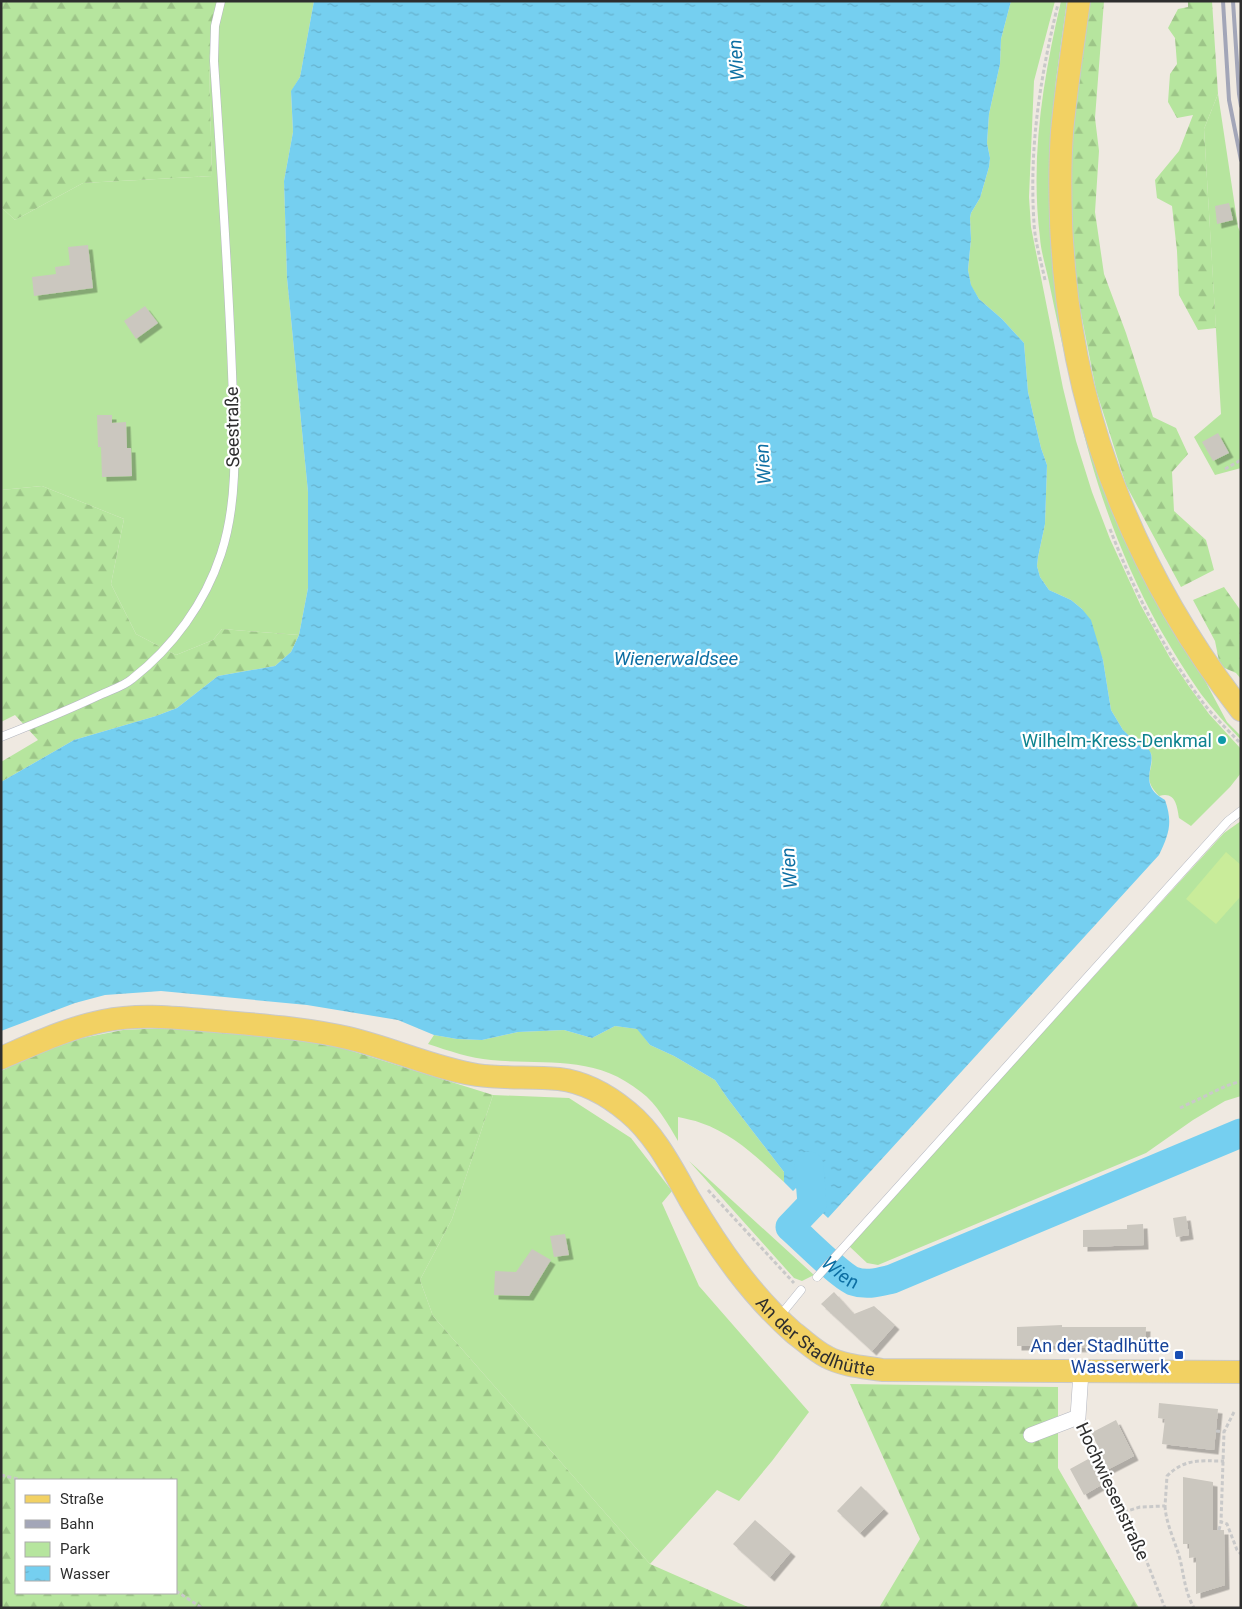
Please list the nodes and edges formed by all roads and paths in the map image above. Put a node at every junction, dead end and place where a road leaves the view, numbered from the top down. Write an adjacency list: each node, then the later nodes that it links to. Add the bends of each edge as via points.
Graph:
1 (221, 1): 6 (lane, Seestraße, via 215,26 214,61 228,285 234,454 231,513 222,553 208,588 187,622 131,680)
2 (1079, 1): 5 (main road, via 1062,134 1060,220 1067,298 1080,380 1106,469 1142,553 1178,620)
3 (1241, 460): 4 (path)
4 (1225, 469)
5 (1241, 710)
6 (1, 737)
7 (1241, 811): 11 (lane, via 1222,828)
8 (1, 1058): 13 (main road, An der Stadlhütte, via 84,1025 155,1016 319,1033 379,1046 477,1075 560,1079 583,1085 605,1095 629,1113 656,1144 729,1262)
9 (1241, 1081): 10 (path)
10 (1180, 1108)
11 (817, 1277)
12 (801, 1290): 13 (lane)
13 (778, 1318): 14 (main road, An der Stadlhütte, via 808,1344 847,1364 882,1370)
14 (1081, 1372): 15 (main road, An der Stadlhütte); 17 (street, Hochwiesenstraße)
15 (1241, 1372)
16 (1234, 1412): 19 (path)
17 (1078, 1417): 20 (street); 25 (path, Hochwiesenstraße, via 1086,1440)
18 (1216, 1431): 19 (path)
19 (1224, 1432): 21 (path)
20 (1031, 1435)
21 (1224, 1461): 24 (path, via 1189,1461 1176,1468 1166,1476); 26 (path)
22 (1, 1475): 23 (path)
23 (18, 1479)
24 (1165, 1506): 25 (path, via 1140,1507); 32 (path, via 1186,1591)
25 (1124, 1512): 31 (path, Hochwiesenstraße)
26 (1221, 1522): 27 (path); 28 (path, via 1227,1524)
27 (1219, 1530)
28 (1241, 1554)
29 (178, 1592): 30 (path)
30 (202, 1608)
31 (1165, 1608)
32 (1194, 1608)

